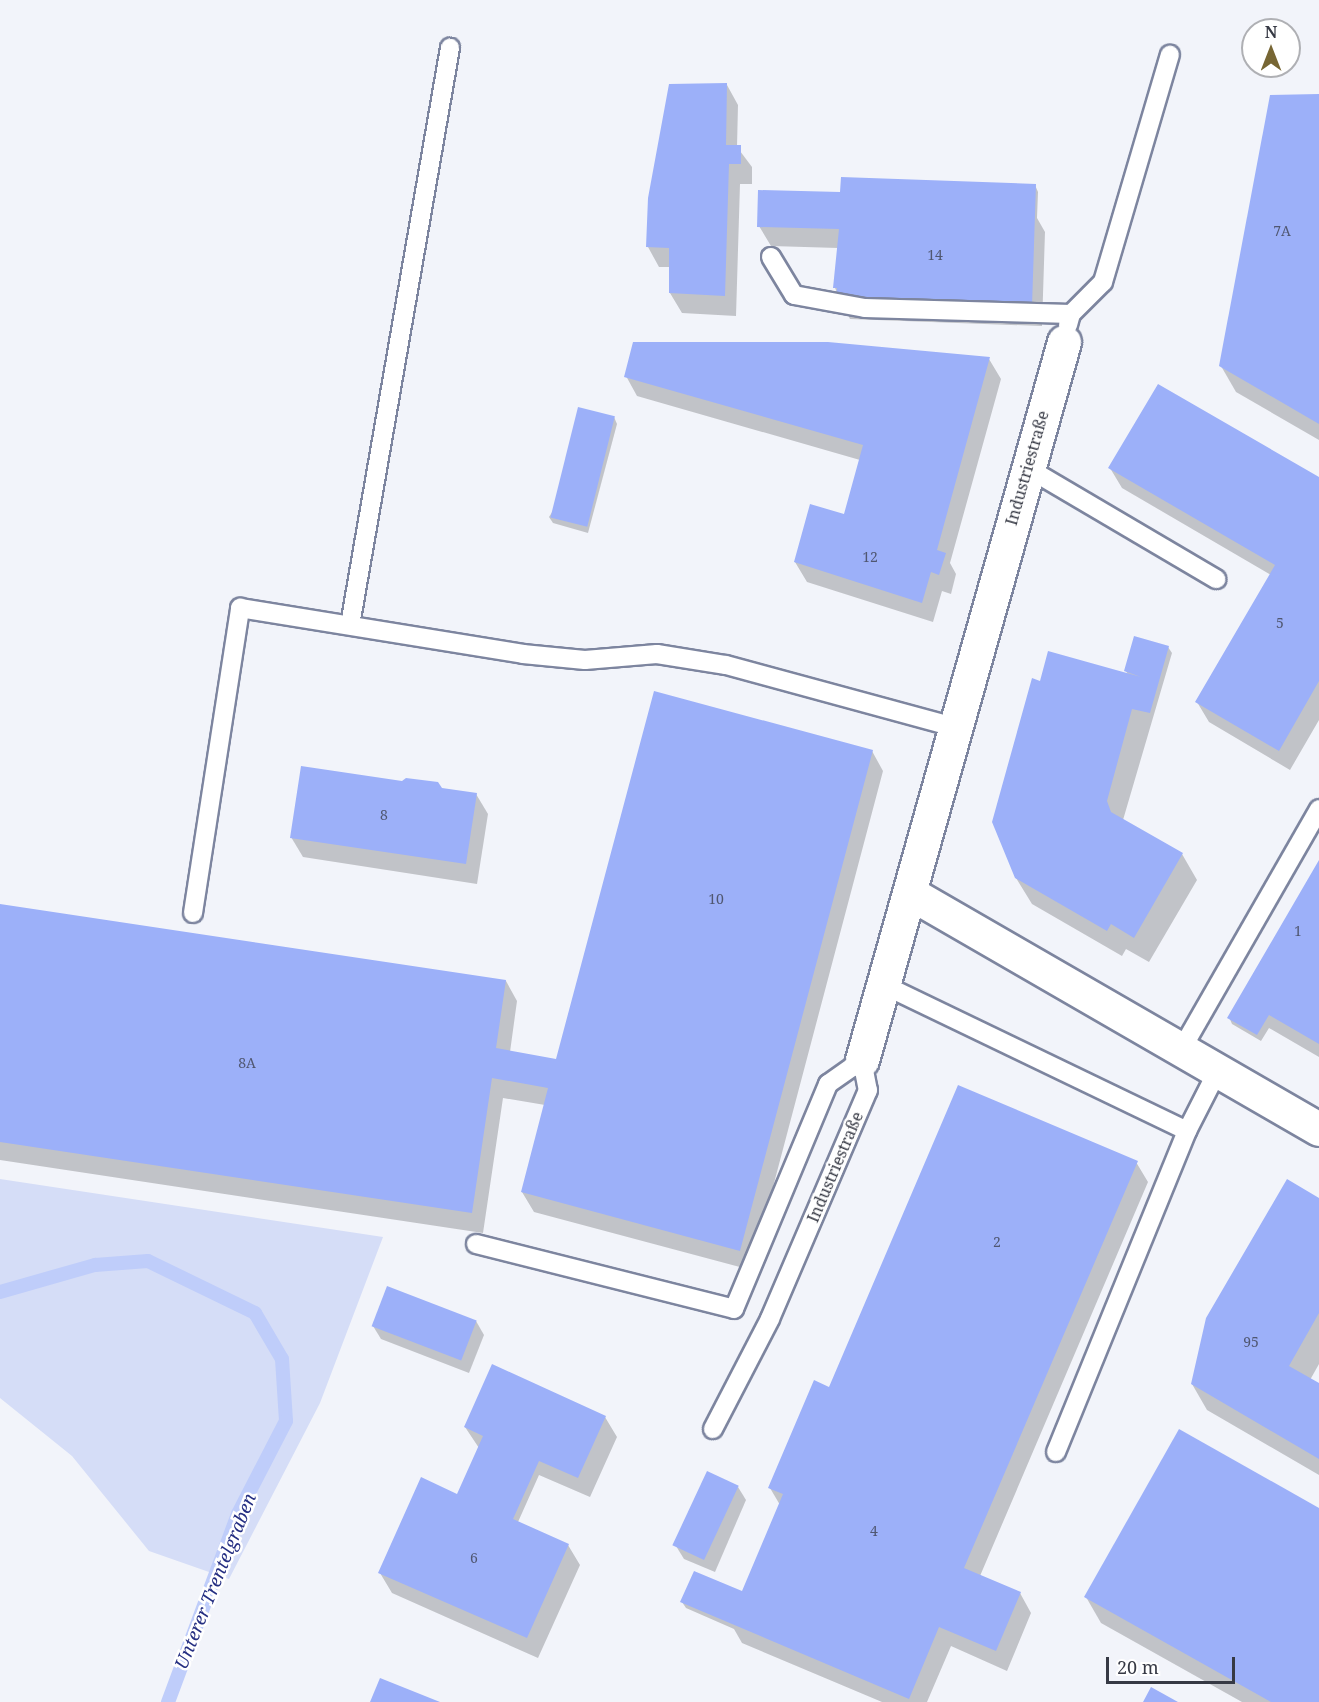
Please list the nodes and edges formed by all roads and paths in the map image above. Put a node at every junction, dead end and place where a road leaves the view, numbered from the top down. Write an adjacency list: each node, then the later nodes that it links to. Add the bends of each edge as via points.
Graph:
1 (450, 48): 7 (lane)
2 (1170, 55): 4 (lane, Industriestraße, via 1103,282)
3 (771, 257): 4 (lane, via 794,294 865,308)
4 (1067, 328): 5 (street, Industriestraße)
5 (1026, 467): 6 (lane); 8 (street, Industriestraße)
6 (1216, 579)
7 (350, 625): 8 (lane, via 524,654 585,660 657,654 726,665); 11 (lane, via 240,608)
8 (954, 727): 10 (street, Industriestraße)
9 (1319, 809): 13 (lane)
10 (910, 893): 12 (street, Industriestraße); 13 (street)
11 (193, 913)
12 (886, 986): 14 (street, Industriestraße); 17 (lane)
13 (1180, 1052): 15 (street)
14 (862, 1060): 18 (lane, via 828,1084 734,1310); 19 (lane, Industriestraße, via 868,1090 770,1319)
15 (1217, 1072): 16 (street); 17 (lane)
16 (1319, 1130)
17 (1187, 1131): 20 (lane)
18 (476, 1244)
19 (714, 1429)
20 (1056, 1452)

